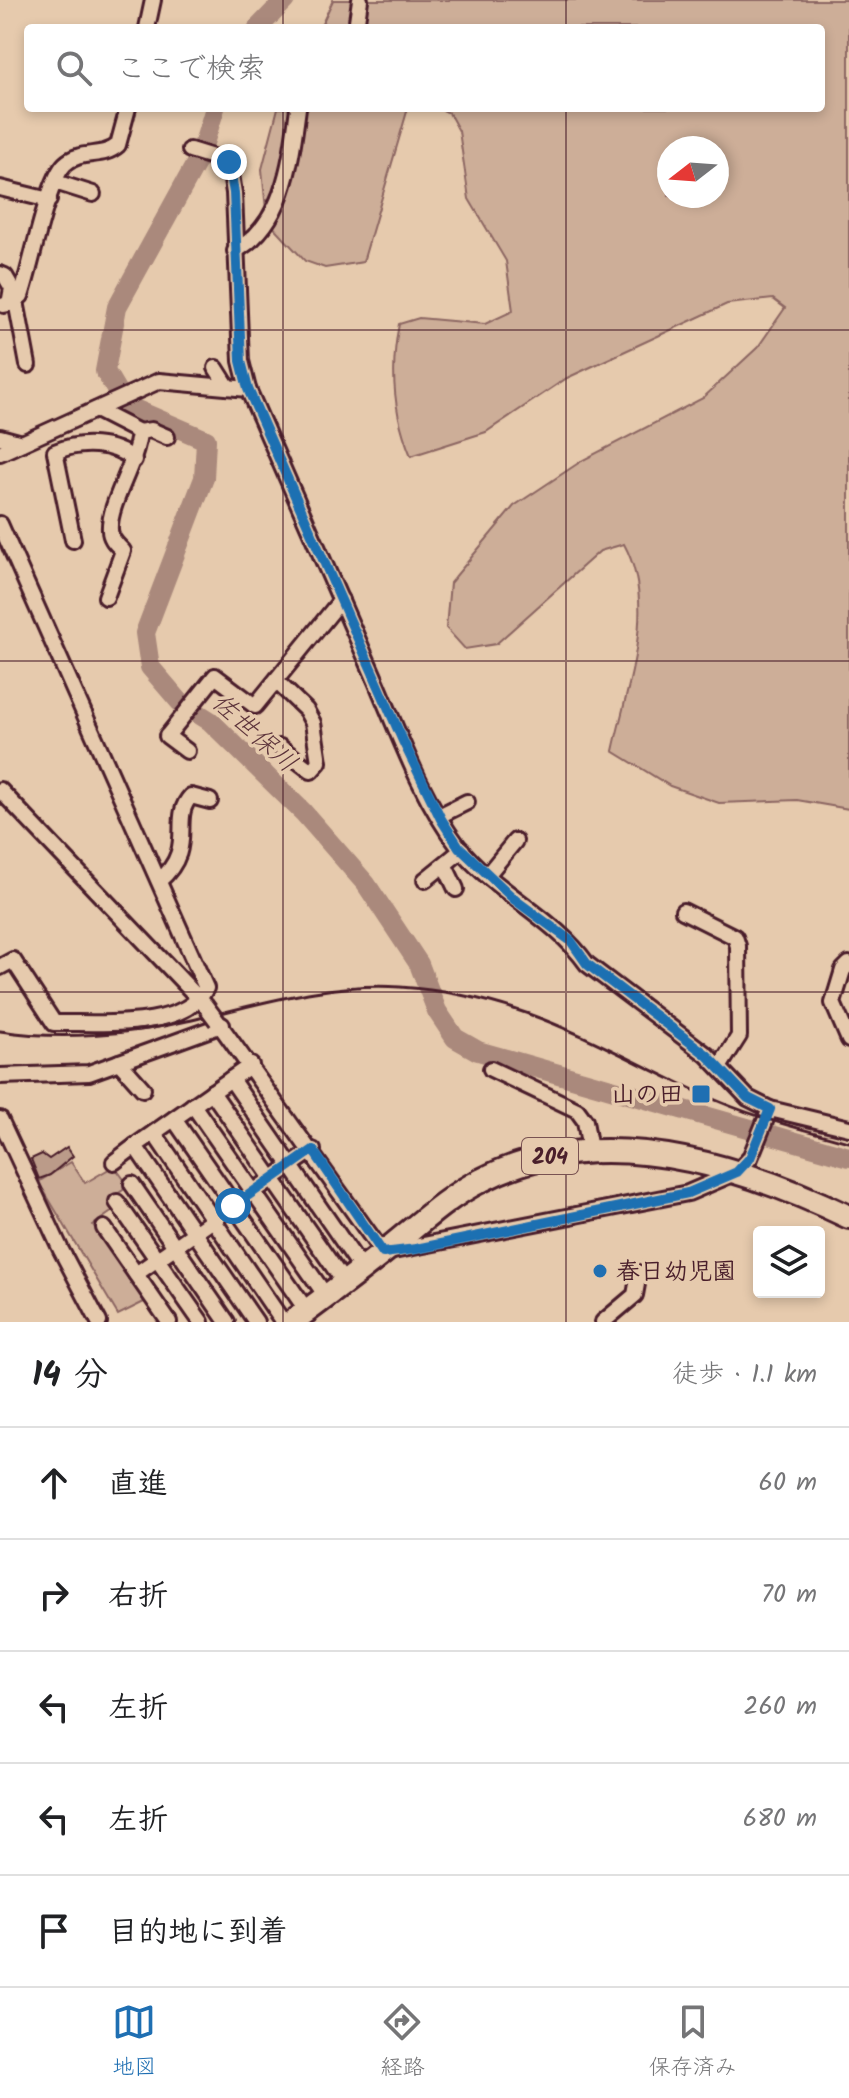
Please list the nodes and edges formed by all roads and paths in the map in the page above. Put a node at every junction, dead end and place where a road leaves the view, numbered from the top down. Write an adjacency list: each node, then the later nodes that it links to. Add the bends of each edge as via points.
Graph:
1 (153, 0): 3 (street)
2 (360, 0): 4 (street)
3 (148, 24)
4 (357, 24)
5 (127, 112): 8 (street, via 118,145 69,161)
6 (297, 112): 12 (street, via 281,194 254,240)
7 (190, 150): 12 (street, via 229,162)
8 (55, 182): 10 (street); 11 (street)
9 (0, 188): 11 (street)
10 (93, 194)
11 (49, 200): 14 (street, via 25,284)
12 (235, 251): 18 (street, via 241,361)
13 (0, 274): 14 (street, via 12,288)
14 (8, 304): 15 (street)
15 (28, 365)
16 (216, 368): 17 (street)
17 (228, 387): 18 (street); 19 (street, via 159,381)
18 (248, 389): 29 (street)
19 (96, 410): 20 (street); 23 (street)
20 (139, 432): 22 (street, via 151,430); 25 (street)
21 (0, 437): 23 (street)
22 (167, 437)
23 (22, 443): 24 (street)
24 (0, 453)
25 (134, 460): 27 (street, via 120,448 72,444 55,452); 28 (street, via 109,528 123,551)
26 (0, 524): 42 (street)
27 (73, 540)
28 (106, 597)
29 (341, 600): 30 (street); 36 (street)
30 (276, 681): 31 (street, via 313,723 319,762 311,771); 32 (street, via 255,706 215,676 167,736)
31 (280, 747)
32 (187, 751)
33 (0, 790): 47 (street)
34 (210, 801): 42 (street, via 191,796 183,804 177,862)
35 (467, 802): 36 (street)
36 (439, 816): 38 (street)
37 (510, 842): 40 (street)
38 (462, 850): 39 (street); 40 (street)
39 (445, 866): 41 (street); 43 (street)
40 (488, 874): 52 (street, via 571,941 587,964)
41 (425, 880)
42 (159, 881): 47 (street, via 206,988)
43 (456, 889)
44 (686, 917): 52 (street, via 735,937 738,946 739,1036)
45 (849, 964): 49 (street, via 833,1003)
46 (0, 967): 47 (street, via 13,960 54,1023 135,1021 177,1015)
47 (203, 1002): 48 (street, bridge)
48 (219, 1023): 50 (street); 51 (street)
49 (849, 1040)
50 (119, 1062): 54 (street, via 89,1073); 56 (street)
51 (251, 1065): 55 (street); 65 (street)
52 (720, 1066): 59 (street, via 748,1098)
53 (491, 1069): 66 (street, via 577,1110 585,1121)
54 (0, 1076)
55 (231, 1079): 57 (street); 69 (street)
56 (143, 1089)
57 (212, 1092): 58 (street); 70 (street)
58 (193, 1105): 61 (street); 72 (street)
59 (770, 1109): 62 (street); 68 (street)
60 (0, 1119): 87 (street)
61 (174, 1119): 63 (street); 74 (street)
62 (849, 1128)
63 (154, 1133): 64 (street); 76 (street)
64 (135, 1146): 67 (street); 78 (street)
65 (313, 1150): 69 (street); 80 (street)
66 (590, 1150): 68 (highway, 204); 80 (highway, 204, via 526,1160 481,1180 444,1202)
67 (114, 1162)
68 (744, 1165): 75 (highway, 204); 80 (street, via 688,1193)
69 (290, 1166): 70 (street); 84 (street)
70 (272, 1179): 72 (street); 84 (street)
71 (132, 1184): 79 (street)
72 (253, 1192): 74 (street); 85 (street)
73 (117, 1202): 81 (street)
74 (233, 1206): 76 (street); 86 (street)
75 (849, 1217)
76 (214, 1220): 78 (street); 92 (street)
77 (104, 1228): 83 (street)
78 (194, 1233): 79 (street); 91 (street)
79 (175, 1247): 81 (street); 90 (street)
80 (383, 1253): 84 (highway, 204)
81 (157, 1259): 83 (street); 89 (street)
82 (639, 1273): 93 (street, via 635,1295)
83 (136, 1274): 88 (street)
84 (353, 1276): 85 (highway, 204)
85 (326, 1296): 86 (highway, 204)
86 (299, 1316)
87 (99, 1322)
88 (169, 1322)
89 (201, 1322)
90 (227, 1322)
91 (256, 1322)
92 (283, 1322)
93 (603, 1322)

